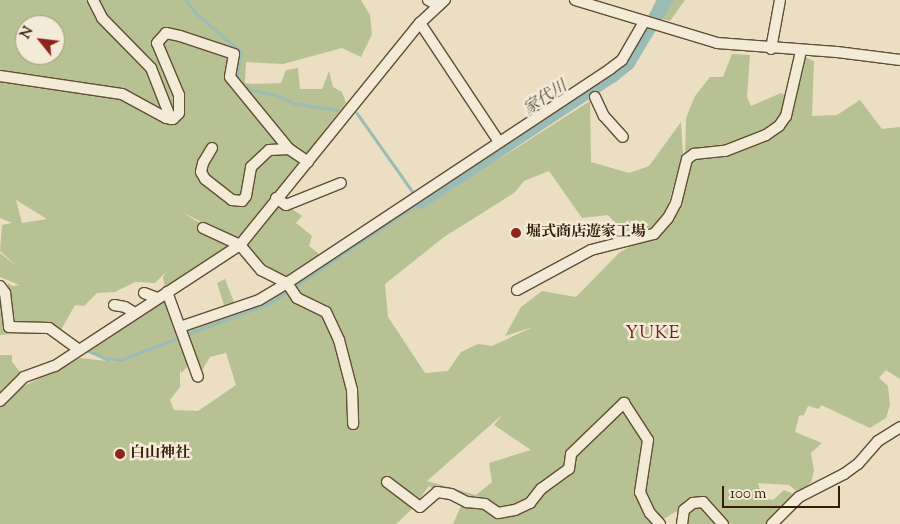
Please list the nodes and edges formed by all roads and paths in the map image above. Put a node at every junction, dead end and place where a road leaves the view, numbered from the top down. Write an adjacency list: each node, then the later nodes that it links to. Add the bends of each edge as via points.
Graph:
1 (93, 0): 12 (street, via 102,18 151,68)
2 (575, 0): 5 (street)
3 (780, 0): 7 (street)
4 (437, 2): 6 (street)
5 (644, 22): 7 (street, via 717,43); 14 (street, via 622,60)
6 (420, 23): 14 (street); 17 (street)
7 (771, 49): 8 (street)
8 (801, 52): 9 (street, via 837,52); 25 (street, via 786,116 779,126 725,152 694,154 683,169 676,203 654,234 591,250)
9 (900, 60)
10 (0, 76): 12 (street, via 122,94)
11 (595, 98): 13 (street, via 604,116)
12 (171, 119): 16 (street, via 179,113 179,95 157,43 166,33 234,54 230,77)
13 (623, 138)
14 (499, 142): 23 (street)
15 (212, 148): 16 (street, via 204,163 202,172 205,179 232,200 242,201 246,196 251,167 269,150)
16 (289, 149): 17 (street)
17 (308, 162): 19 (street)
18 (341, 183): 19 (street, via 286,205)
19 (276, 198): 21 (street)
20 (203, 228): 21 (street)
21 (240, 245): 23 (street, via 261,270); 26 (street)
22 (0, 280): 24 (street, via 4,283)
23 (290, 287): 31 (street); 35 (street, via 326,312 331,320 352,390)
24 (3, 290): 32 (street, via 6,320 15,329 55,330)
25 (518, 290)
26 (167, 292): 28 (street); 31 (street)
27 (144, 293): 28 (street)
28 (157, 298): 30 (street)
29 (114, 305): 30 (street, via 125,307)
30 (134, 314): 32 (street)
31 (182, 332): 33 (street)
32 (82, 348): 34 (street, via 55,366 24,377)
33 (198, 377)
34 (0, 401)
35 (353, 424)
36 (900, 427): 41 (street, via 878,441 858,464 844,474 799,497)
37 (387, 482): 38 (street, via 420,507 437,492 485,504 498,513 515,510 530,503 541,490 569,469 571,454 624,403 648,440 640,492 650,513)
38 (660, 524)
39 (682, 524): 40 (street, via 684,510 693,503 703,502)
40 (724, 524)
41 (772, 524)

